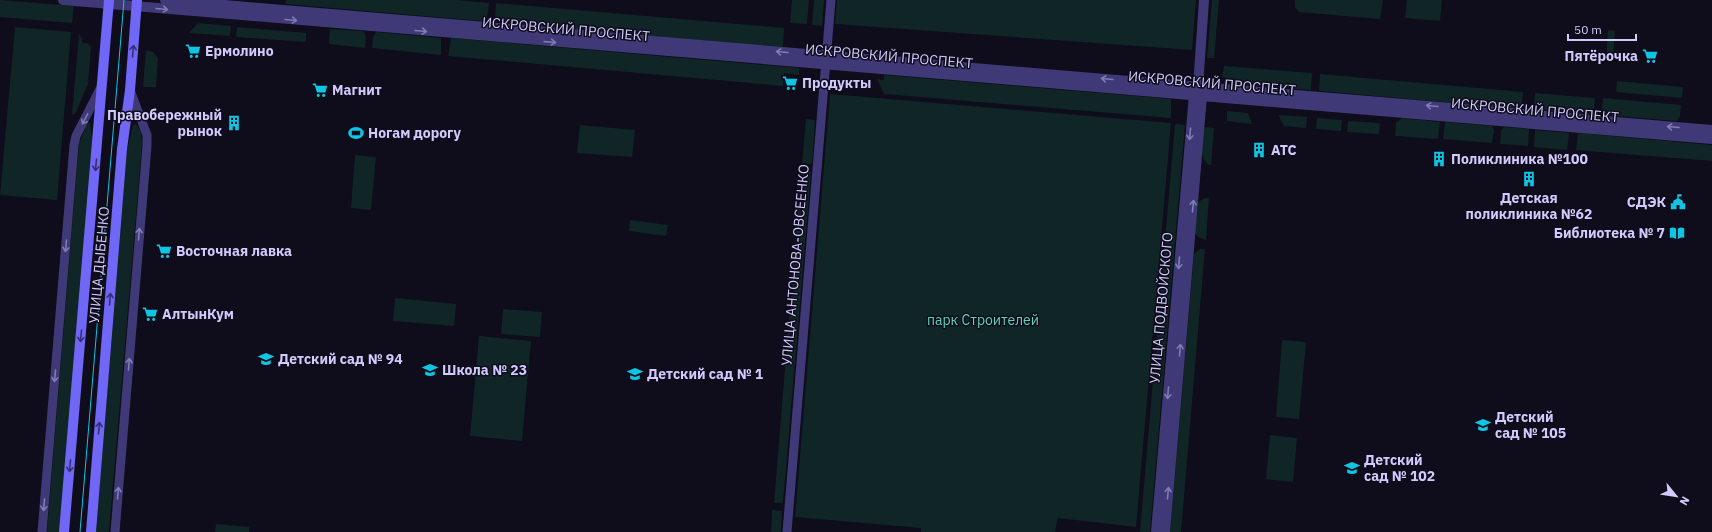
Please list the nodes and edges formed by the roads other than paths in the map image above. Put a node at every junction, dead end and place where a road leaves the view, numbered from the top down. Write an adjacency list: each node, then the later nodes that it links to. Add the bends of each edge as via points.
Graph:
1 (63, 0): 5 (street, ИСКРОВСКИЙ ПРОСПЕКТ)
2 (165, 0): 7 (street, ИСКРОВСКИЙ ПРОСПЕКТ, one-way to 2)
3 (831, 0): 7 (street, УЛИЦА АНТОНОВА-ОВСЕЕНКО)
4 (1204, 0): 10 (street, УЛИЦА ПОДВОЙСКОГО)
5 (109, 2): 6 (street, ИСКРОВСКИЙ ПРОСПЕКТ); 8 (main road, УЛИЦА ДЫБЕНКО)
6 (136, 3): 7 (street, ИСКРОВСКИЙ ПРОСПЕКТ, one-way to 7); 9 (main road, УЛИЦА ДЫБЕНКО, one-way to 6)
7 (826, 60): 10 (street, ИСКРОВСКИЙ ПРОСПЕКТ); 17 (street, УЛИЦА АНТОНОВА-ОВСЕЕНКО)
8 (102, 84): 13 (street, one-way to 13, via 74,145); 14 (main road, УЛИЦА ДЫБЕНКО, one-way to 14)
9 (130, 90): 15 (main road, УЛИЦА ДЫБЕНКО, one-way to 9, via 122,156); 16 (street, one-way to 9, via 147,146 147,135)
10 (1198, 93): 11 (street, ИСКРОВСКИЙ ПРОСПЕКТ, one-way to 10); 12 (street, ИСКРОВСКИЙ ПРОСПЕКТ); 18 (street, УЛИЦА ПОДВОЙСКОГО, one-way to 18); 19 (street, УЛИЦА ПОДВОЙСКОГО, one-way to 10)
11 (1712, 130)
12 (1712, 139)
13 (42, 532)
14 (64, 532)
15 (91, 532)
16 (115, 532)
17 (787, 532)
18 (1156, 532)
19 (1165, 532)

